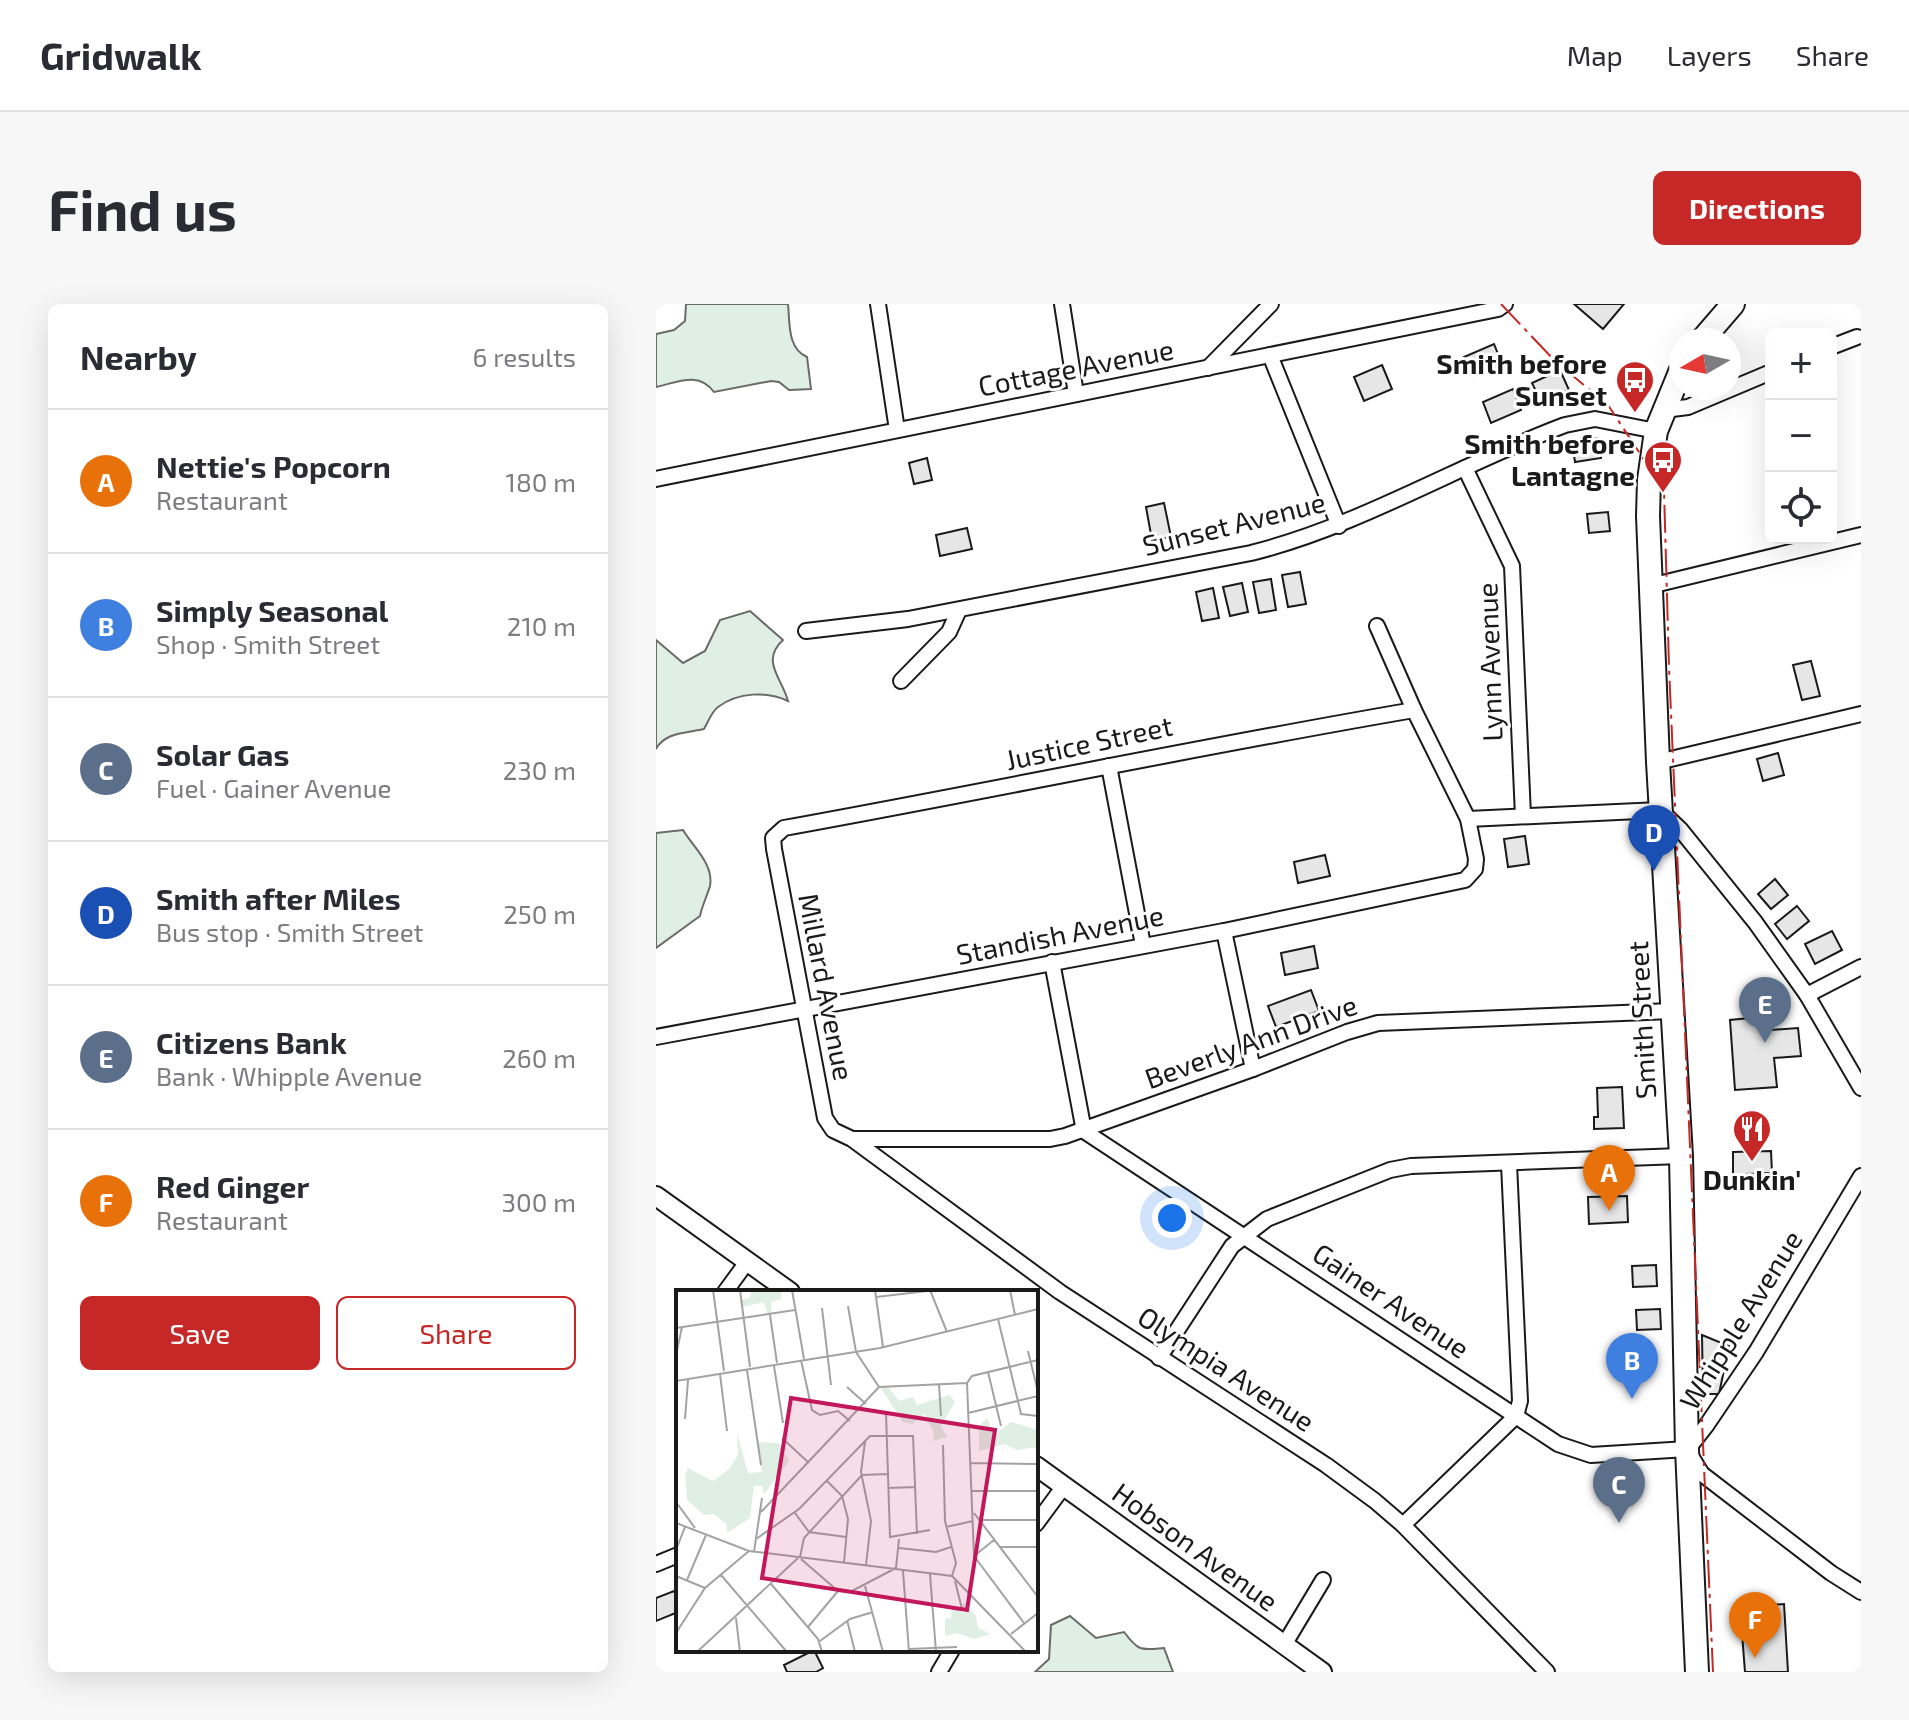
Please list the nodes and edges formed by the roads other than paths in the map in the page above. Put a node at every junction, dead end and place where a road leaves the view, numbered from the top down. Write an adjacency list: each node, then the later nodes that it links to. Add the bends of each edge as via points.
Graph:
1 (878, 304): 16 (street)
2 (1062, 304): 13 (street)
3 (1271, 304): 6 (street)
4 (1733, 304): 7 (main road)
5 (1498, 306): 10 (street, Cottage Avenue)
6 (1259, 310): 11 (street)
7 (1712, 328)
8 (1857, 337): 9 (street)
9 (1837, 345)
10 (1270, 355): 11 (street, Cottage Avenue); 20 (street)
11 (1208, 368): 13 (street, Cottage Avenue)
12 (1765, 375): 15 (street, via 1688,407)
13 (1076, 394): 16 (street, Cottage Avenue)
14 (1669, 398): 15 (main road, Smith Street)
15 (1664, 410): 17 (main road, Smith Street)
16 (897, 430): 19 (street, Cottage Avenue)
17 (1656, 431): 18 (street, Sunset Avenue, via 1581,421); 22 (main road, Smith Street, via 1649,480)
18 (1465, 468): 20 (street, Sunset Avenue); 32 (street, Lynn Avenue, via 1512,566)
19 (656, 479)
20 (1339, 526): 23 (street, Sunset Avenue, via 1251,553)
21 (1861, 535): 22 (street)
22 (1650, 586): 29 (main road, Smith Street)
23 (959, 610): 25 (street, Sunset Avenue); 26 (street, via 949,632)
24 (1377, 626): 27 (street)
25 (806, 631)
26 (901, 681)
27 (1414, 710): 30 (street, Justice Street); 33 (street)
28 (1861, 714): 29 (street)
29 (1658, 762): 31 (main road, Smith Street)
30 (1109, 766): 34 (street, Justice Street); 36 (street)
31 (1660, 810): 32 (street); 39 (street, via 1755,922); 41 (main road, Smith Street)
32 (1523, 816): 33 (street)
33 (1468, 819): 35 (street, Standish Avenue, via 1476,859 1465,880)
34 (777, 832): 40 (street, Millard Avenue, via 774,849)
35 (1224, 931): 36 (street, Standish Avenue); 43 (street)
36 (1143, 945): 37 (street, Standish Avenue)
37 (1052, 962): 40 (street, Standish Avenue); 45 (street)
38 (1861, 967): 39 (street)
39 (1807, 995): 44 (street)
40 (805, 1010): 42 (street, Standish Avenue); 46 (street, Millard Avenue, via 825,1118 833,1130)
41 (1672, 1011): 43 (street, Beverly Ann Drive, via 1378,1023); 47 (main road, Smith Street)
42 (656, 1037)
43 (1253, 1069): 45 (street, Beverly Ann Drive)
44 (1861, 1088)
45 (1084, 1131): 46 (street, Beverly Ann Drive, via 1050,1139); 51 (street, Gainer Avenue)
46 (852, 1139): 55 (street, Olympia Avenue)
47 (1681, 1156): 48 (street); 57 (main road, Smith Street)
48 (1509, 1164): 51 (street, via 1401,1167 1267,1219); 56 (street, via 1520,1401)
49 (1861, 1176): 57 (street, Whipple Avenue, via 1756,1352)
50 (656, 1196): 52 (street)
51 (1244, 1235): 55 (street); 56 (street, Gainer Avenue)
52 (747, 1262): 53 (street); 54 (street)
53 (726, 1290)
54 (787, 1290)
55 (1159, 1358): 61 (street, Olympia Avenue, via 1326,1465)
56 (1516, 1416): 57 (street, Gainer Avenue, via 1558,1444 1591,1455); 61 (street)
57 (1687, 1449): 65 (street, via 1702,1474); 71 (main road, Smith Street)
58 (1038, 1467): 59 (street, Hobson Avenue)
59 (1064, 1486): 60 (street); 66 (street, Hobson Avenue)
60 (1038, 1521)
61 (1403, 1525): 70 (street, Olympia Avenue)
62 (676, 1556): 63 (street)
63 (656, 1564)
64 (1323, 1580): 66 (street)
65 (1861, 1592)
66 (1284, 1645): 69 (street, Hobson Avenue)
67 (951, 1652): 68 (street)
68 (939, 1672)
69 (1322, 1672)
70 (1547, 1672)
71 (1697, 1672)

